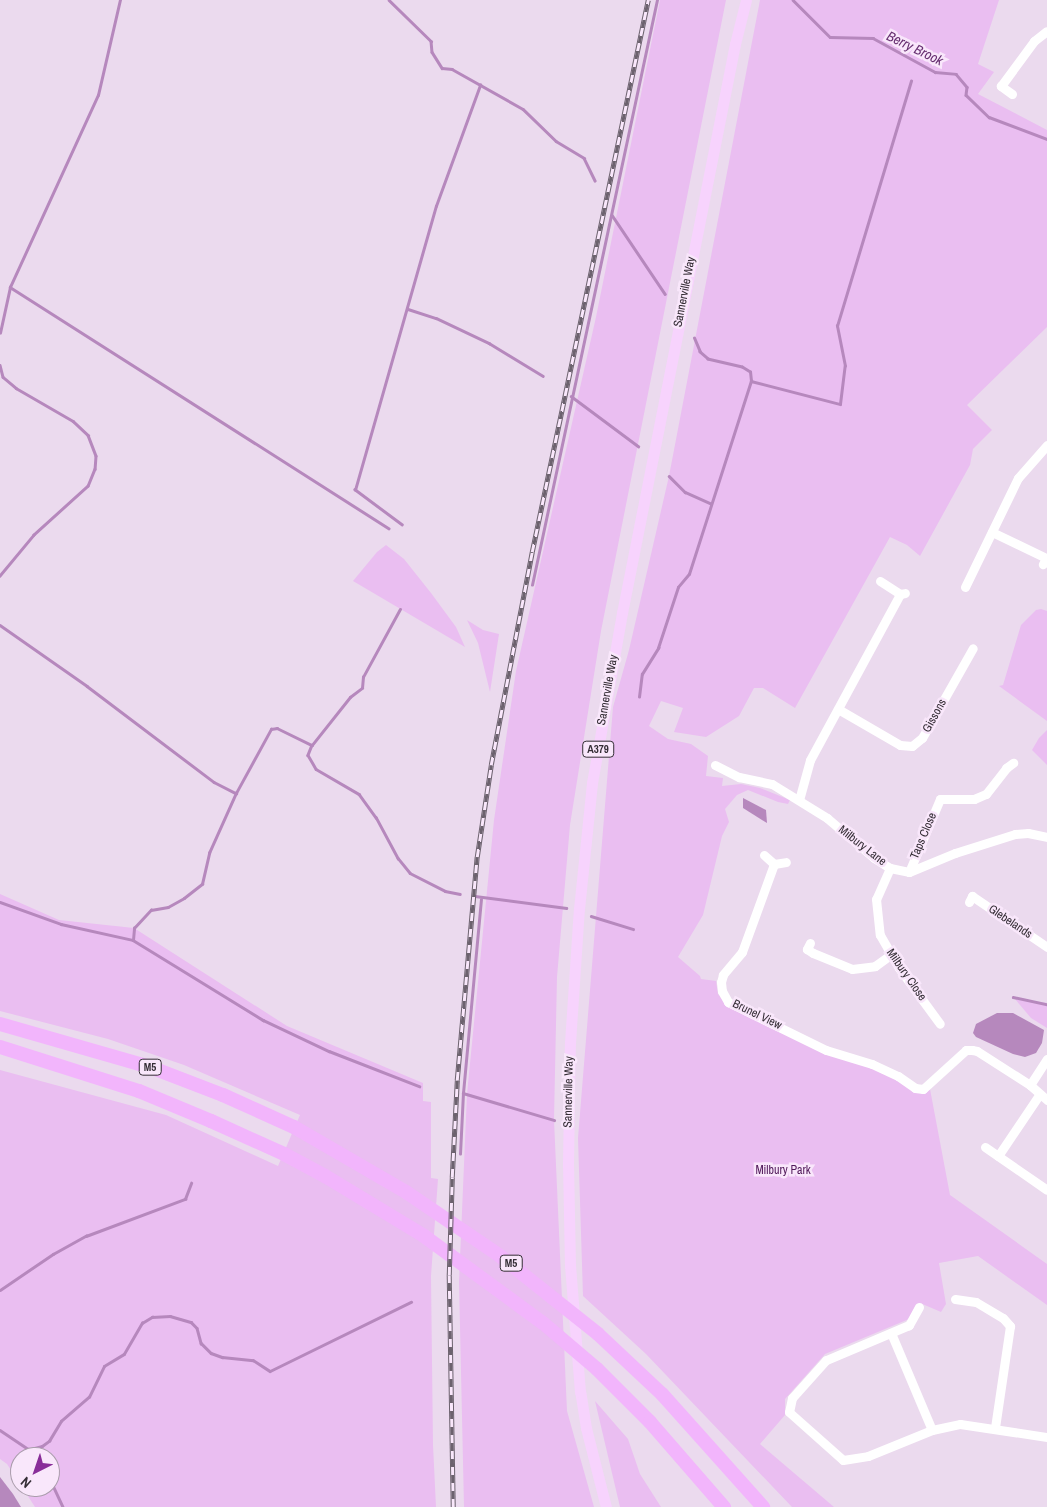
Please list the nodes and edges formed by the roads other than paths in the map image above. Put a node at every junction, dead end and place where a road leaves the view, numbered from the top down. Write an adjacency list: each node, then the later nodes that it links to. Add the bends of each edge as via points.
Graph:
1 (746, 0): 39 (main road, Sannerville Way / A379, via 622,613 592,783 579,909 570,1043 570,1266 580,1392)
2 (1047, 31): 3 (street, via 1034,41 1001,86)
3 (1012, 94)
4 (1047, 445): 5 (street, via 1018,478)
5 (992, 532): 6 (street); 8 (street)
6 (1045, 559)
7 (880, 581): 10 (street, via 902,593)
8 (965, 587)
9 (973, 648): 10 (street, Gissons, via 922,738 912,746 900,745)
10 (838, 709): 13 (street, via 810,760)
11 (1014, 763): 19 (street, Taps Close, via 1006,768 986,794 974,799 940,799)
12 (715, 765): 13 (street, Milbury Lane, via 739,777 772,784)
13 (799, 800): 18 (street, Milbury Lane)
14 (1047, 837): 19 (street, via 1015,834)
15 (764, 855): 17 (street)
16 (786, 862): 17 (street)
17 (774, 864): 28 (street, Brunel View, via 742,952 723,975 721,982 728,1002 826,1050 872,1064 916,1088 924,1089 966,1050 978,1051)
18 (890, 868): 19 (street, Milbury Lane); 22 (street, Milbury Close, via 876,899 880,935)
19 (909, 872)
20 (972, 896): 21 (street, Glebelands)
21 (1047, 947)
22 (890, 955): 23 (street, via 875,966 852,970 809,946); 25 (street, Milbury Close)
23 (803, 958)
24 (0, 1024): 41 (highway, M5, via 150,1067 223,1095 294,1127 397,1187 520,1270 621,1354 662,1394)
25 (940, 1024)
26 (0, 1047): 40 (highway, M5, via 139,1091 284,1154 359,1195 424,1236 497,1288 597,1369 679,1454)
27 (1047, 1059): 28 (street)
28 (1030, 1085): 29 (street)
29 (1043, 1098): 31 (street)
30 (985, 1147): 31 (street)
31 (998, 1156): 32 (street)
32 (1047, 1190)
33 (955, 1299): 36 (street, via 976,1302 1010,1326)
34 (919, 1307): 35 (street, via 912,1322)
35 (891, 1333): 37 (street); 37 (street, via 826,1360 789,1402 789,1412 843,1460 868,1456)
36 (995, 1428): 37 (street, via 960,1424); 38 (street)
37 (932, 1430)
38 (1047, 1437)
39 (606, 1507)
40 (724, 1507)
41 (763, 1507)

